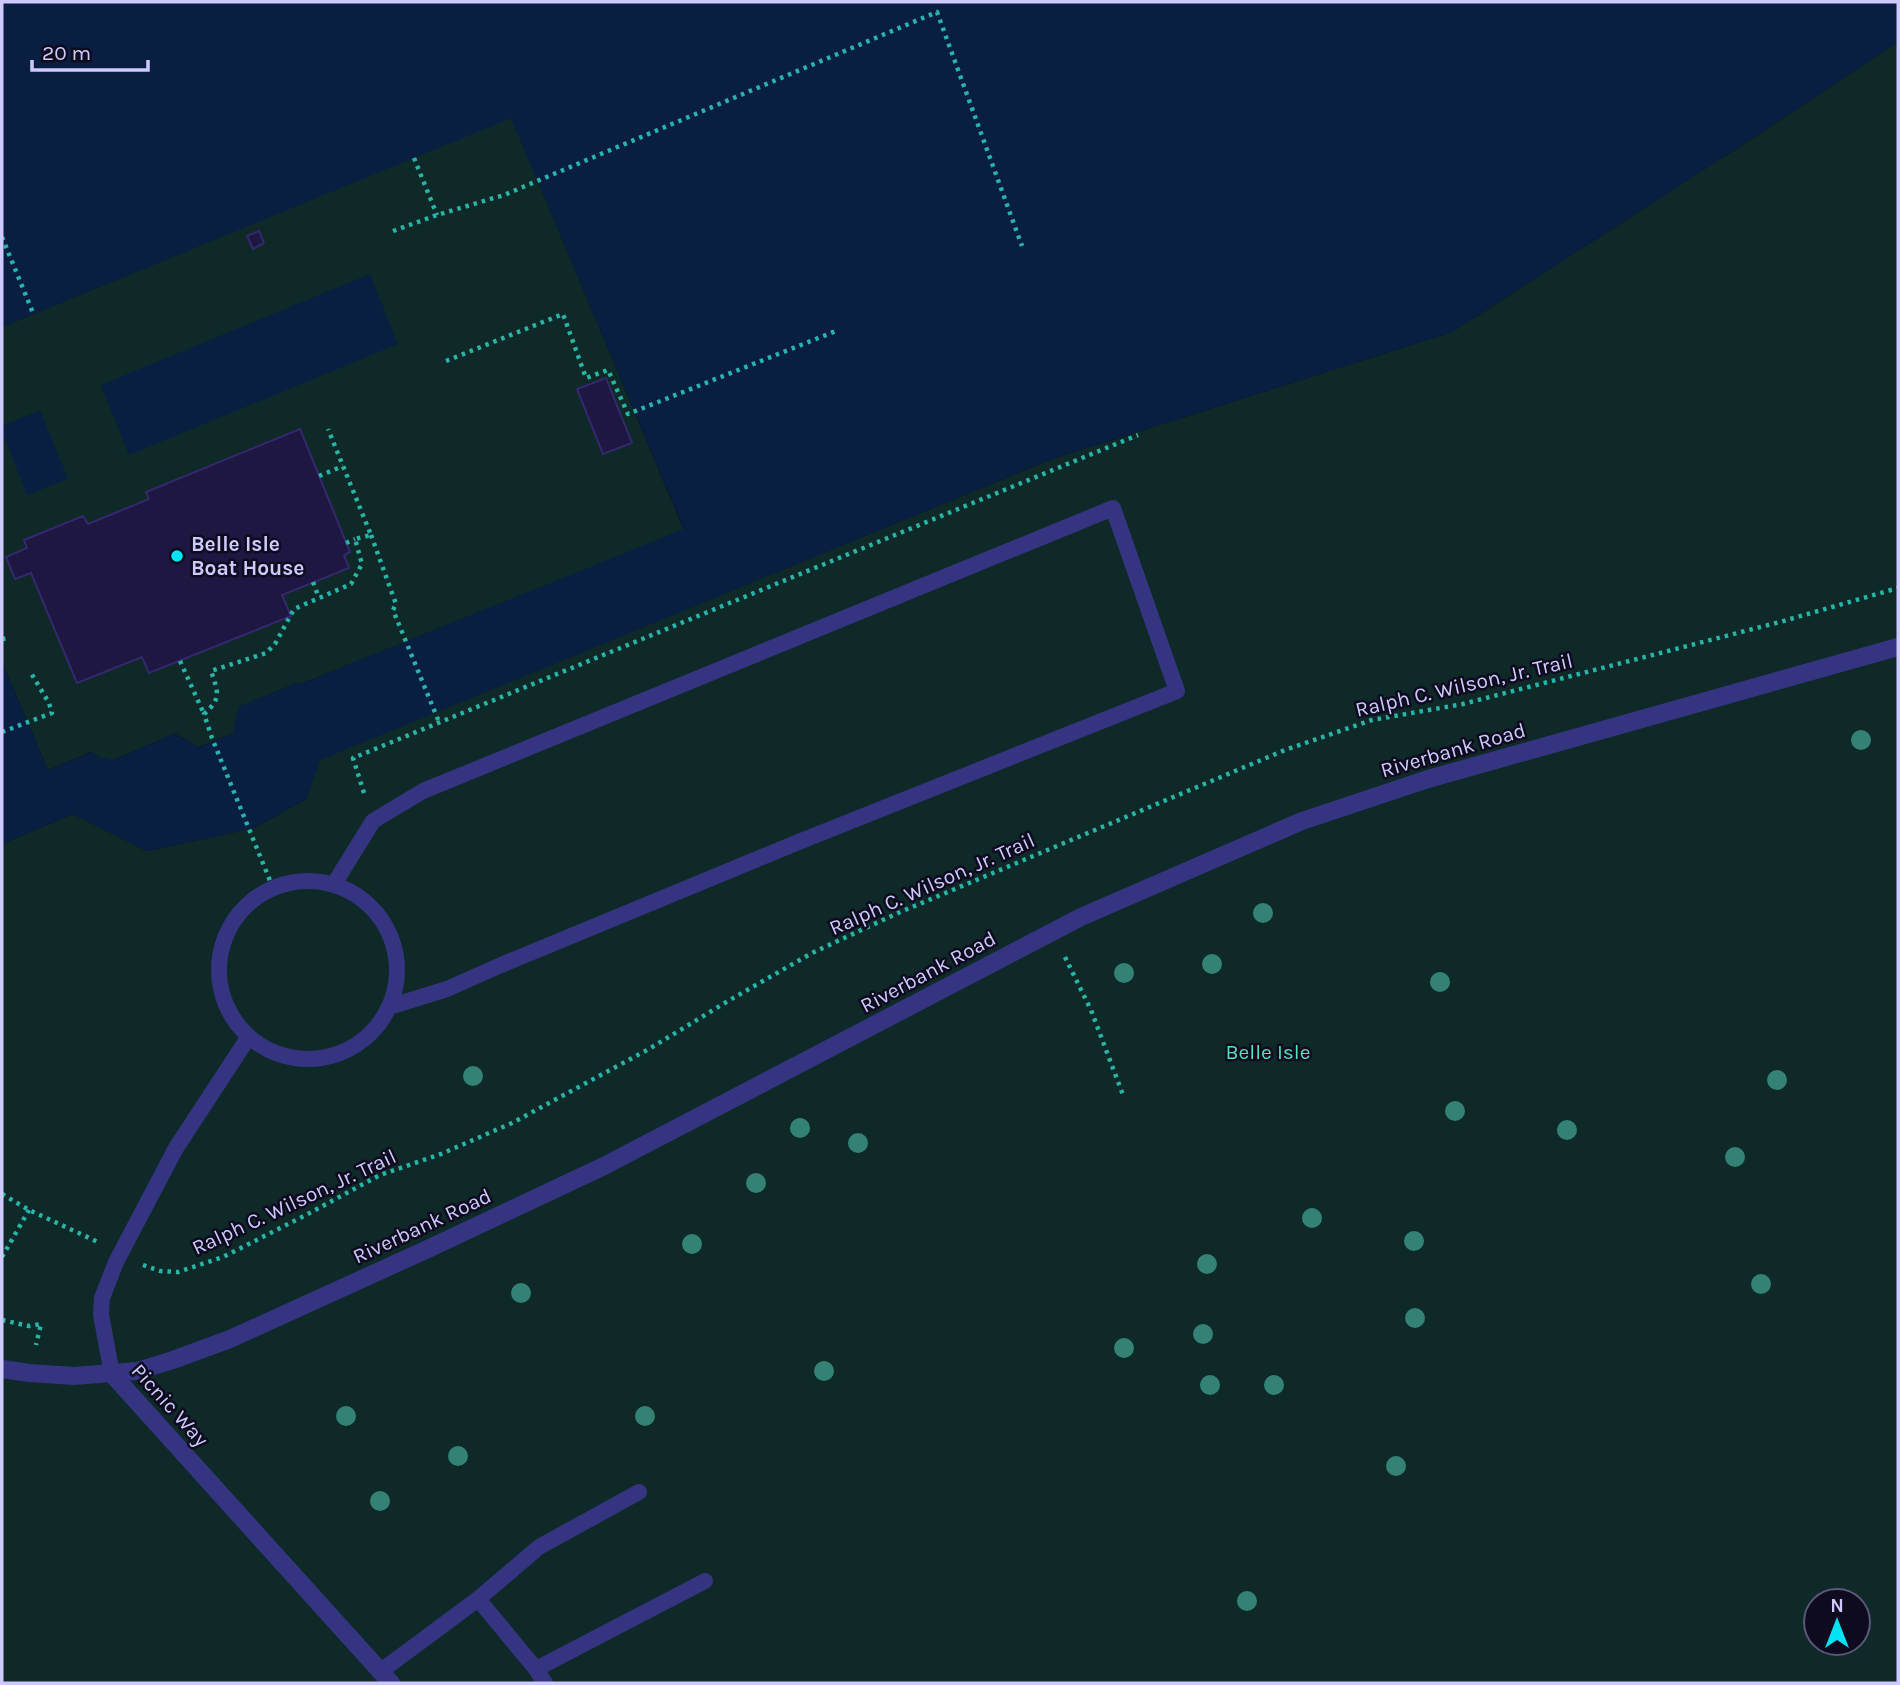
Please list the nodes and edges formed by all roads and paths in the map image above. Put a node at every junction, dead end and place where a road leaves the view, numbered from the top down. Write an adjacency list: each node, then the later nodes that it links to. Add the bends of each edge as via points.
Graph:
1 (415, 158): 2 (path)
2 (437, 215): 3 (path); 5 (path, via 504,195 937,12)
3 (393, 231)
4 (2, 237): 6 (path)
5 (1022, 246)
6 (33, 313)
7 (836, 331): 8 (path, via 628,414 608,370 586,378 563,314)
8 (446, 361)
9 (328, 429): 11 (path)
10 (1138, 435): 25 (path)
11 (343, 466): 12 (path); 13 (path)
12 (319, 476)
13 (372, 535): 14 (path); 25 (path, via 396,604 393,610)
14 (355, 538): 15 (path); 18 (path, via 362,564 351,584)
15 (346, 543)
16 (313, 582): 18 (path)
17 (1898, 588): 36 (path, Ralph C. Wilson, Jr. Trail, via 1463,704 1372,720 1284,750 813,953 512,1123 380,1175 211,1262 178,1272 160,1271)
18 (319, 598): 24 (path, via 294,609 266,653 211,671 218,694)
19 (8, 638): 20 (path)
20 (2, 639)
21 (1898, 647): 30 (street, Riverbank Road, via 1428,779 1302,821)
22 (180, 661): 24 (path)
23 (31, 673): 26 (path, via 52,713)
24 (204, 714): 29 (path)
25 (439, 722): 27 (path, via 353,758)
26 (2, 733)
27 (373, 821): 28 (lane); 31 (lane, via 423,791 1113,508 1177,691 447,989)
28 (334, 884): 29 (lane, via 312,880); 31 (lane, via 360,897 378,914 395,946 398,975)
29 (273, 888): 32 (lane, via 247,904 229,928 219,956 219,986 229,1014)
30 (1053, 932): 33 (path, via 1091,1010); 41 (street, Riverbank Road, via 604,1166 430,1248 230,1339 161,1364)
31 (391, 1006): 32 (lane, via 372,1034 335,1057 298,1060 270,1052)
32 (248, 1038): 36 (lane, Picnic Way, via 176,1148)
33 (1123, 1095)
34 (2, 1194): 35 (path, Ralph C. Wilson, Jr. Trail)
35 (29, 1210): 36 (path, Ralph C. Wilson, Jr. Trail); 37 (path)
36 (121, 1254): 41 (lane, Picnic Way, via 102,1298)
37 (2, 1257)
38 (2, 1320): 40 (path, via 41,1324)
39 (2, 1369): 40 (street, Riverbank Road)
40 (29, 1373): 41 (street, Riverbank Road)
41 (112, 1374): 46 (street, Picnic Way)
42 (639, 1492): 44 (lane, via 539,1547)
43 (705, 1581): 45 (lane)
44 (478, 1599): 45 (lane); 46 (lane)
45 (541, 1676)
46 (386, 1677)

